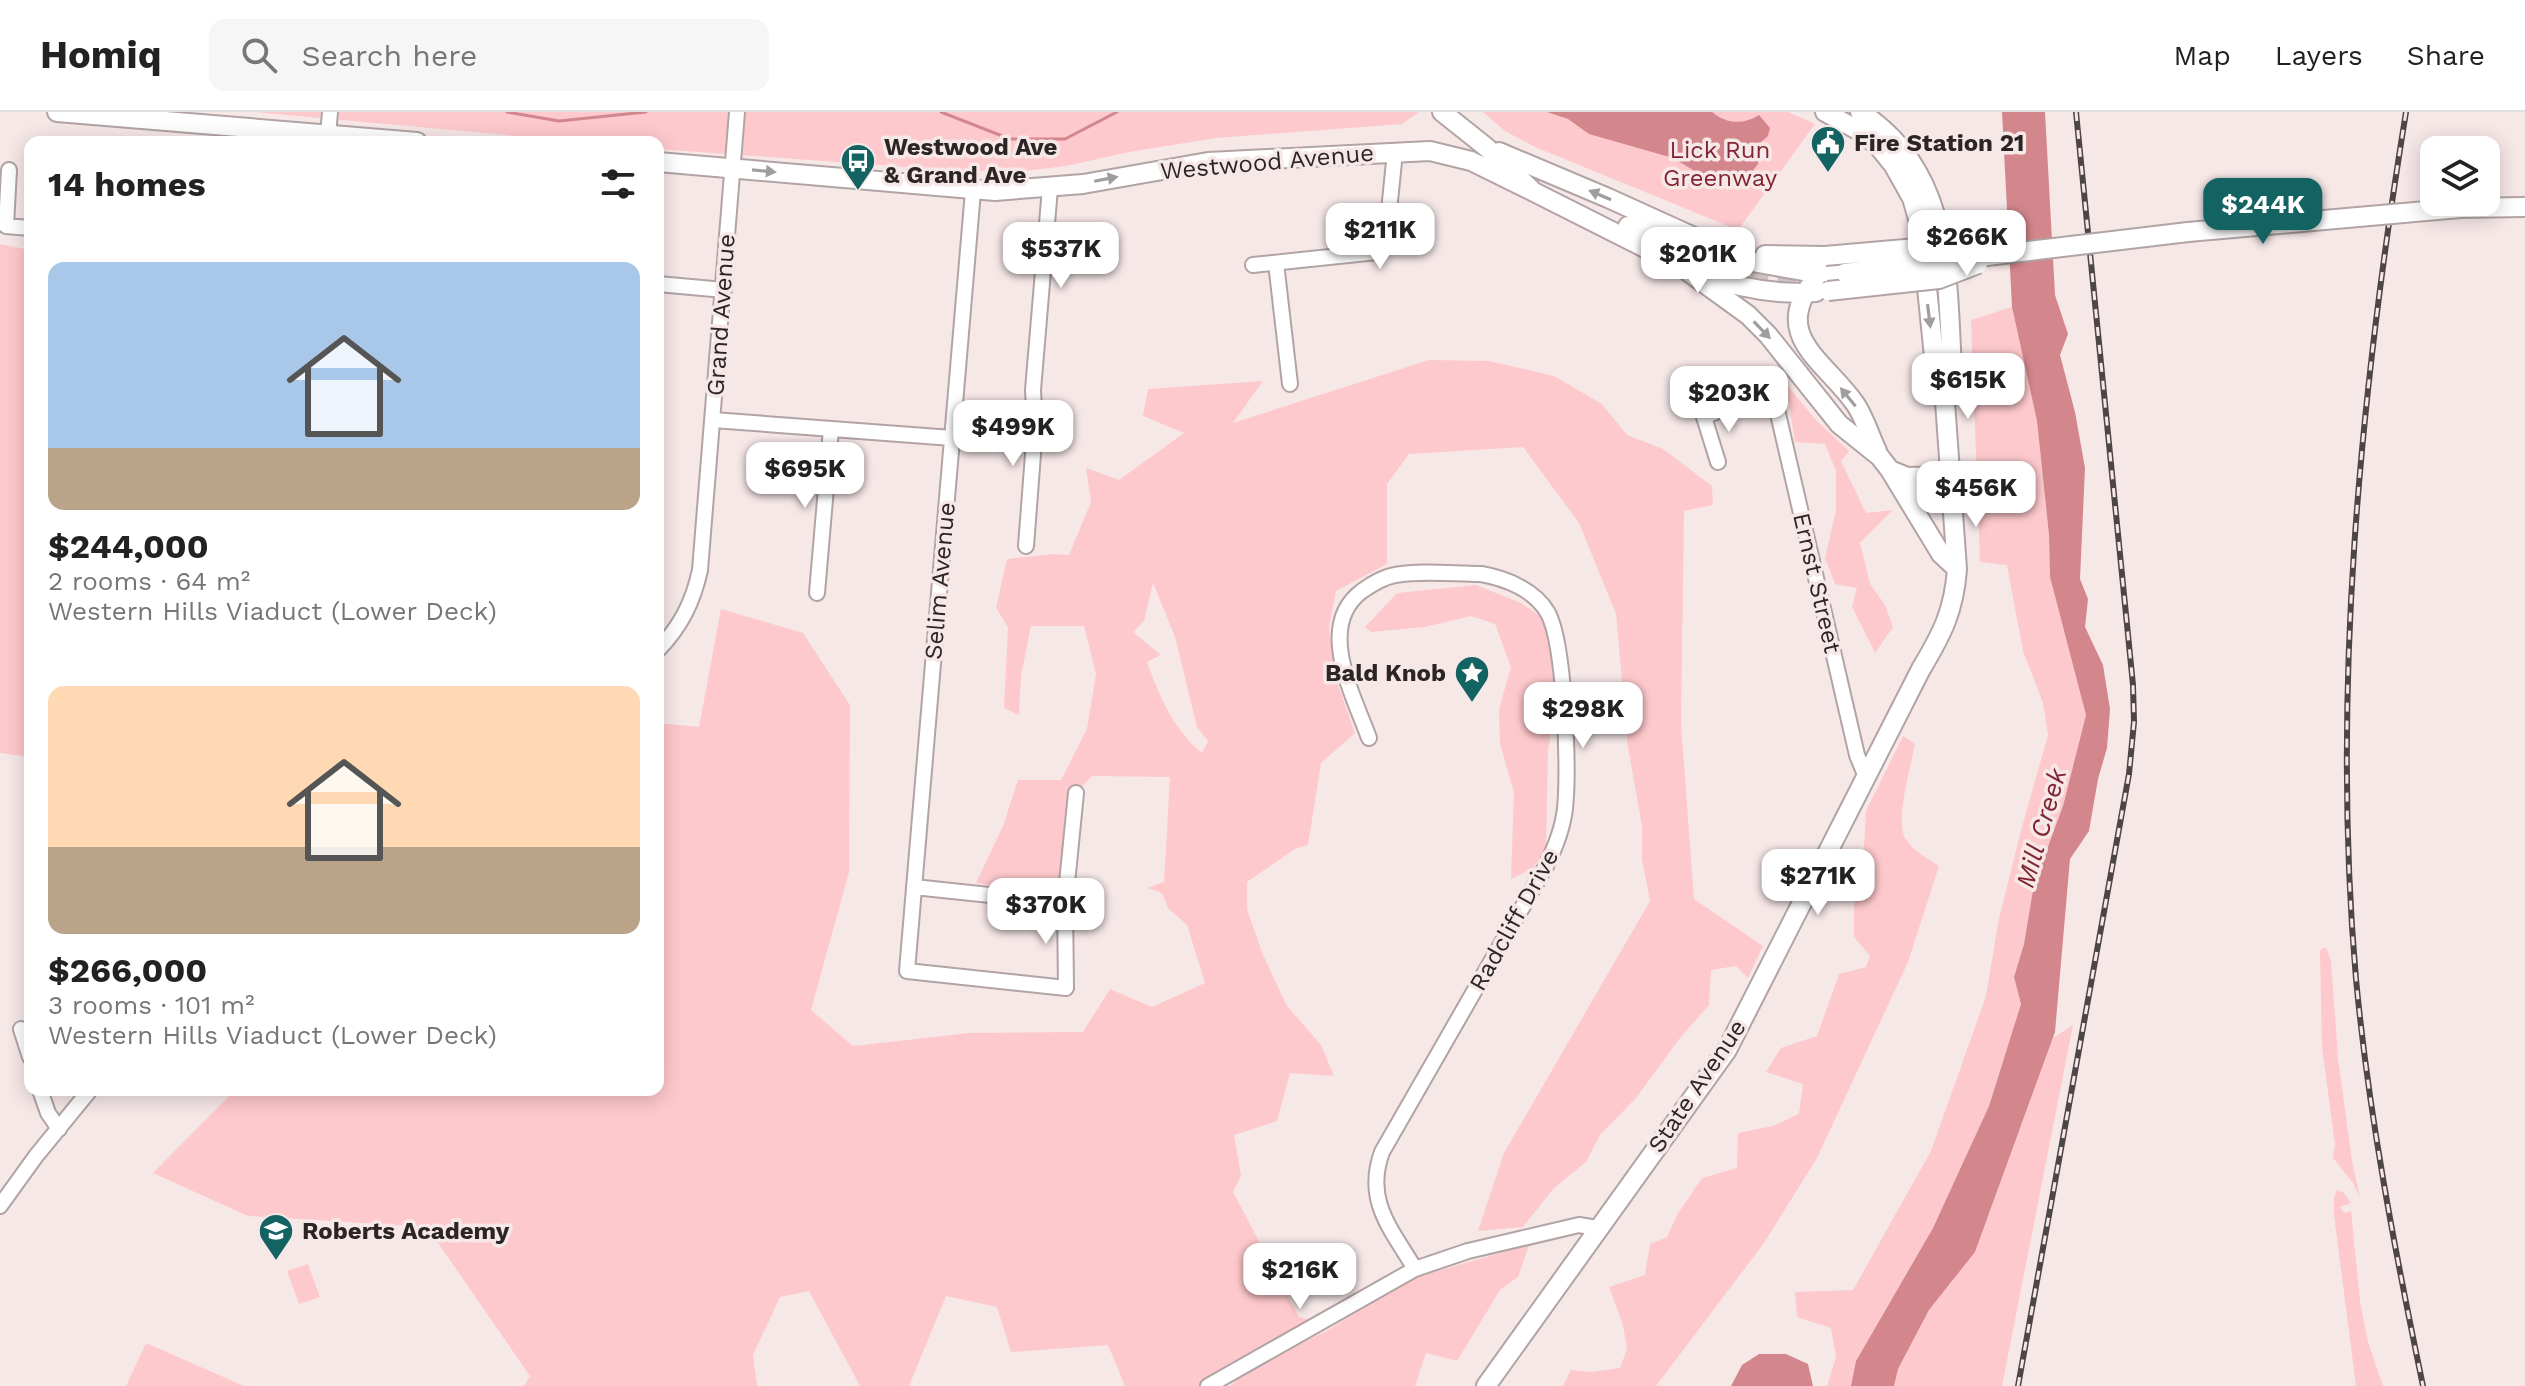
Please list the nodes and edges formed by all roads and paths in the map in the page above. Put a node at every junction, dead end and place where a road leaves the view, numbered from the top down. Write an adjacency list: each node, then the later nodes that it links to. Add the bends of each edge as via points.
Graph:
1 (57, 112): 6 (main road)
2 (737, 112): 12 (street, Grand Avenue)
3 (1825, 112): 30 (main road, State Avenue, one-way to 30, via 1878,146 1912,198 1921,229 1937,386)
4 (1860, 112): 30 (main road, State Avenue, via 1903,149 1922,177 1937,215 1953,385)
5 (1444, 114): 8 (main road); 9 (main road, via 1450,137)
6 (329, 121): 7 (main road)
7 (392, 136)
8 (1486, 147): 13 (main road); 25 (main road, one-way to 8, via 1708,245)
9 (1430, 151): 10 (main road, Westwood Avenue); 17 (main road, Westwood Avenue, via 1468,160)
10 (1395, 152): 15 (main road, Westwood Avenue, one-way to 10, via 1208,162); 22 (street, via 1381,249)
11 (664, 162): 12 (main road, Westwood Avenue)
12 (732, 168): 16 (main road, Westwood Avenue, one-way to 16); 28 (street, Grand Avenue)
13 (1510, 169): 17 (main road); 25 (main road)
14 (9, 170): 18 (street)
15 (1050, 188): 16 (main road, Westwood Avenue); 39 (street)
16 (973, 191): 33 (street, Selim Avenue)
17 (1534, 192): 24 (main road, Westwood Avenue)
18 (4, 199): 20 (street, via 6,226)
19 (2525, 208): 21 (main road, bridge, via 2190,233); 26 (main road, bridge, via 2446,209 2188,232)
20 (24, 228)
21 (2000, 257): 25 (main road, bridge, via 1928,247 1778,256); 26 (main road, bridge); 26 (main road, bridge, via 1939,279)
22 (1276, 263): 23 (street); 29 (street)
23 (1253, 265)
24 (1679, 265): 25 (main road); 36 (main road, one-way to 36, via 1758,325 1839,424)
25 (1733, 269): 26 (main road); 26 (main road, via 1768,266)
26 (1823, 280): 36 (main road, one-way to 26, via 1856,406 1797,330 1797,320)
27 (664, 285): 28 (street)
28 (724, 290): 31 (street, Grand Avenue)
29 (1290, 384)
30 (1945, 402): 34 (main road, State Avenue)
31 (713, 420): 32 (street); 42 (street, Grand Avenue, via 697,584 689,608)
32 (831, 429): 33 (street); 41 (street)
33 (952, 438): 46 (street, Selim Avenue)
34 (1949, 444): 37 (main road); 38 (main road, State Avenue)
35 (1718, 462): 44 (street, Ernst Street, via 1704,417 1772,388)
36 (1890, 471): 37 (main road); 38 (main road, via 1909,492); 40 (main road, via 1941,554)
37 (1920, 478): 38 (main road)
38 (1952, 484): 40 (main road, State Avenue)
39 (1026, 546)
40 (1957, 569): 44 (main road, State Avenue, via 1945,628)
41 (817, 593)
42 (664, 643)
43 (1369, 738): 55 (street, Radcliff Drive, via 1339,644 1345,612 1365,589 1393,575 1481,574 1522,588 1547,612 1562,682 1565,805 1560,832 1546,866 1377,1165 1379,1207)
44 (1866, 777): 54 (main road, State Avenue, via 1727,1050)
45 (1076, 793): 47 (street)
46 (914, 887): 47 (street); 47 (street, Selim Avenue, via 907,971 1066,988)
47 (1065, 903)
48 (21, 1029): 49 (street)
49 (24, 1038)
50 (42, 1096): 52 (street)
51 (85, 1096): 52 (street)
52 (59, 1129): 53 (street)
53 (0, 1206)
54 (1597, 1228): 55 (street, via 1579,1225); 57 (main road, State Avenue)
55 (1415, 1269): 56 (street)
56 (1208, 1386)
57 (1486, 1386)

